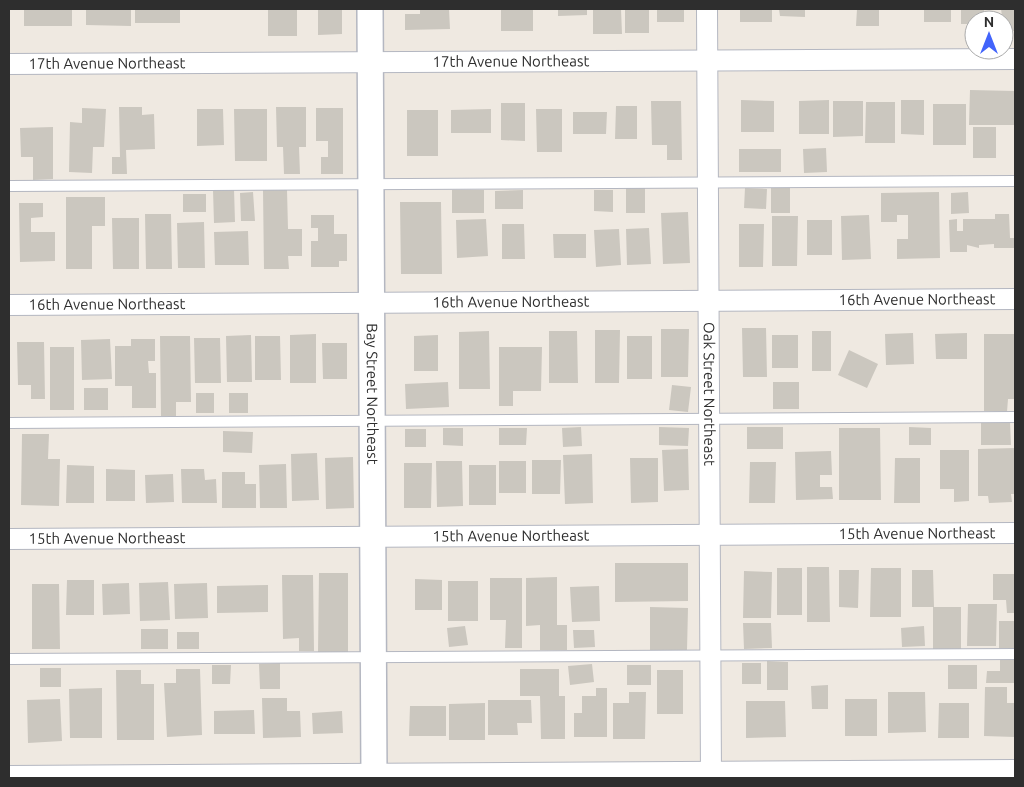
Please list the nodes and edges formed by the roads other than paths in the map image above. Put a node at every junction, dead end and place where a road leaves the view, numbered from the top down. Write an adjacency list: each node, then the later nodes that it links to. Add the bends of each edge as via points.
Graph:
1 (370, 9): 5 (street, Bay Street Northeast)
2 (707, 9): 4 (street, Oak Street Northeast)
3 (1015, 59): 4 (street, 17th Avenue Northeast)
4 (707, 60): 5 (street, 17th Avenue Northeast); 8 (street, Oak Street Northeast)
5 (370, 62): 6 (street, 17th Avenue Northeast); 9 (street, Bay Street Northeast)
6 (9, 64)
7 (1015, 181): 8 (lane)
8 (708, 182): 9 (lane); 12 (street, Oak Street Northeast)
9 (370, 184): 10 (lane); 13 (street, Bay Street Northeast)
10 (9, 186)
11 (1015, 299): 12 (street, 16th Avenue Northeast)
12 (708, 301): 13 (street, 16th Avenue Northeast); 16 (street, Oak Street Northeast)
13 (371, 302): 14 (street, 16th Avenue Northeast); 17 (street, Bay Street Northeast)
14 (9, 305)
15 (1015, 417): 16 (lane)
16 (709, 419): 17 (lane); 20 (street, Oak Street Northeast)
17 (372, 421): 18 (lane); 21 (street, Bay Street Northeast)
18 (9, 423)
19 (1015, 534): 20 (street, 15th Avenue Northeast)
20 (710, 535): 21 (street, 15th Avenue Northeast); 24 (street, Oak Street Northeast)
21 (372, 537): 22 (street, 15th Avenue Northeast); 25 (street, Bay Street Northeast)
22 (9, 539)
23 (1015, 654): 24 (lane)
24 (710, 655): 25 (lane); 28 (street, Oak Street Northeast)
25 (373, 657): 26 (lane); 30 (street, Bay Street Northeast)
26 (9, 659)
27 (1015, 770): 28 (street)
28 (711, 775): 30 (street)
29 (9, 776): 30 (street)
30 (374, 776)

